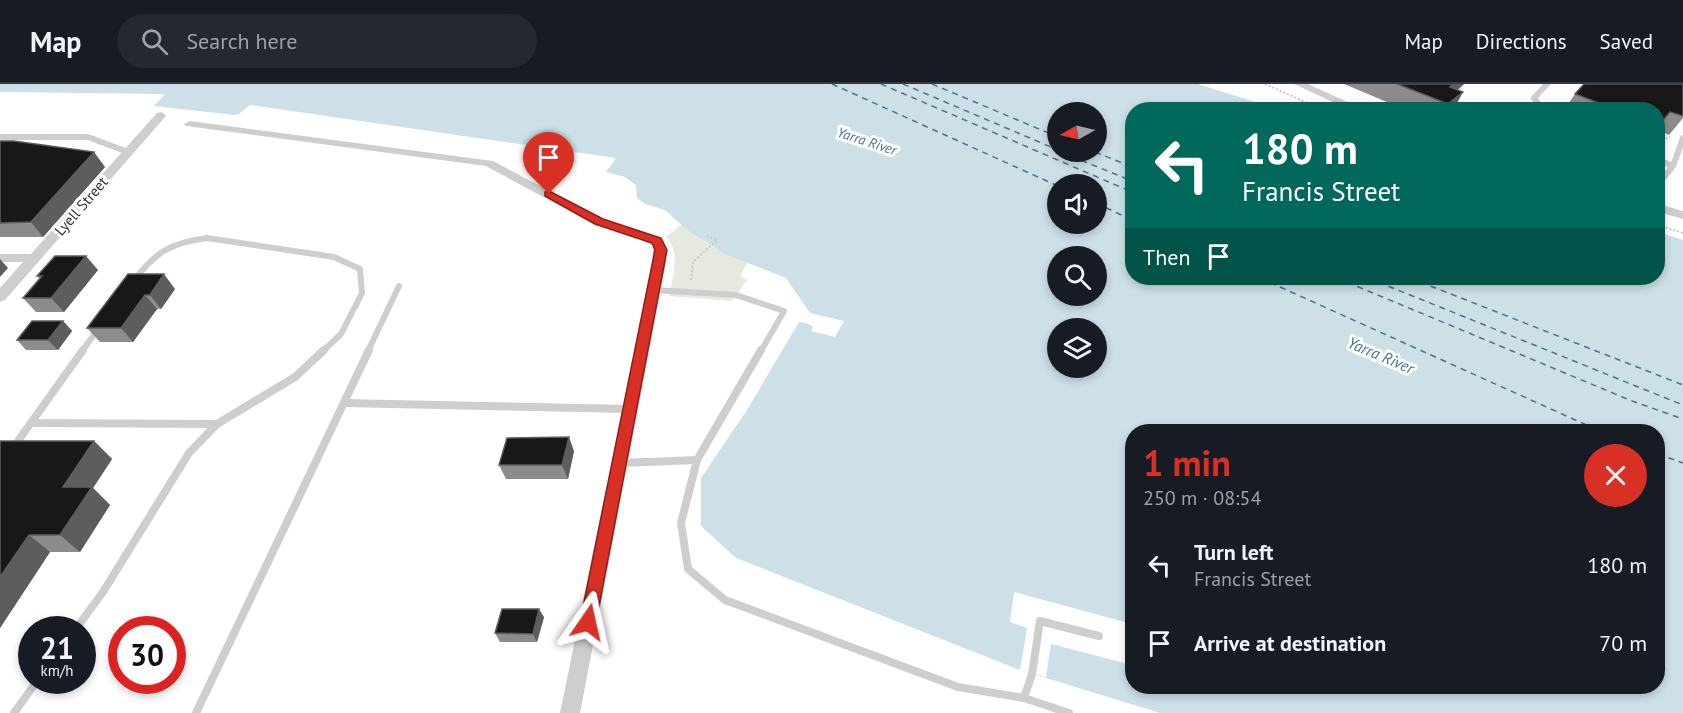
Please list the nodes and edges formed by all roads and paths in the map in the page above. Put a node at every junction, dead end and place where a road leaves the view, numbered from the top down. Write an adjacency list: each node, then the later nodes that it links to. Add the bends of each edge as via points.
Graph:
1 (1265, 84): 4 (path)
2 (1299, 84): 5 (street)
3 (1547, 84): 6 (lane, via 1534,98)
4 (1305, 102)
5 (1341, 102)
6 (1537, 102)
7 (161, 115): 11 (street, Lyell Street)
8 (190, 124): 24 (street, via 489,163 599,222 657,241 661,250)
9 (0, 136): 11 (lane, via 88,136)
10 (1683, 138): 13 (lane)
11 (128, 152): 21 (street, Lyell Street)
12 (1665, 163): 13 (lane)
13 (1673, 166): 14 (lane)
14 (1665, 176)
15 (1665, 210): 16 (street)
16 (1683, 215)
17 (1665, 227): 18 (path)
18 (1683, 233)
19 (707, 236): 23 (path, via 717,240 693,262)
20 (0, 258): 21 (street)
21 (35, 258): 26 (street, Lyell Street)
22 (399, 286): 28 (lane)
23 (688, 287)
24 (654, 290): 29 (street); 33 (lane, via 736,296 784,311)
25 (126, 291): 31 (lane, via 147,263 166,248 186,240 207,238 334,257 360,269 362,293 341,334 294,377)
26 (0, 297)
27 (106, 319): 30 (lane)
28 (344, 403): 29 (lane); 40 (lane)
29 (630, 410): 34 (street)
30 (32, 423): 31 (lane); 32 (lane)
31 (216, 424): 35 (lane, via 189,453)
32 (6, 458)
33 (697, 460): 34 (lane); 38 (lane, via 681,523 688,569 725,600 958,687)
34 (620, 463): 41 (street)
35 (85, 616)
36 (1100, 636): 38 (lane, via 1040,621)
37 (28, 694): 39 (lane)
38 (1024, 698): 42 (lane)
39 (14, 713)
40 (196, 713)
41 (570, 713)
42 (1069, 713)

